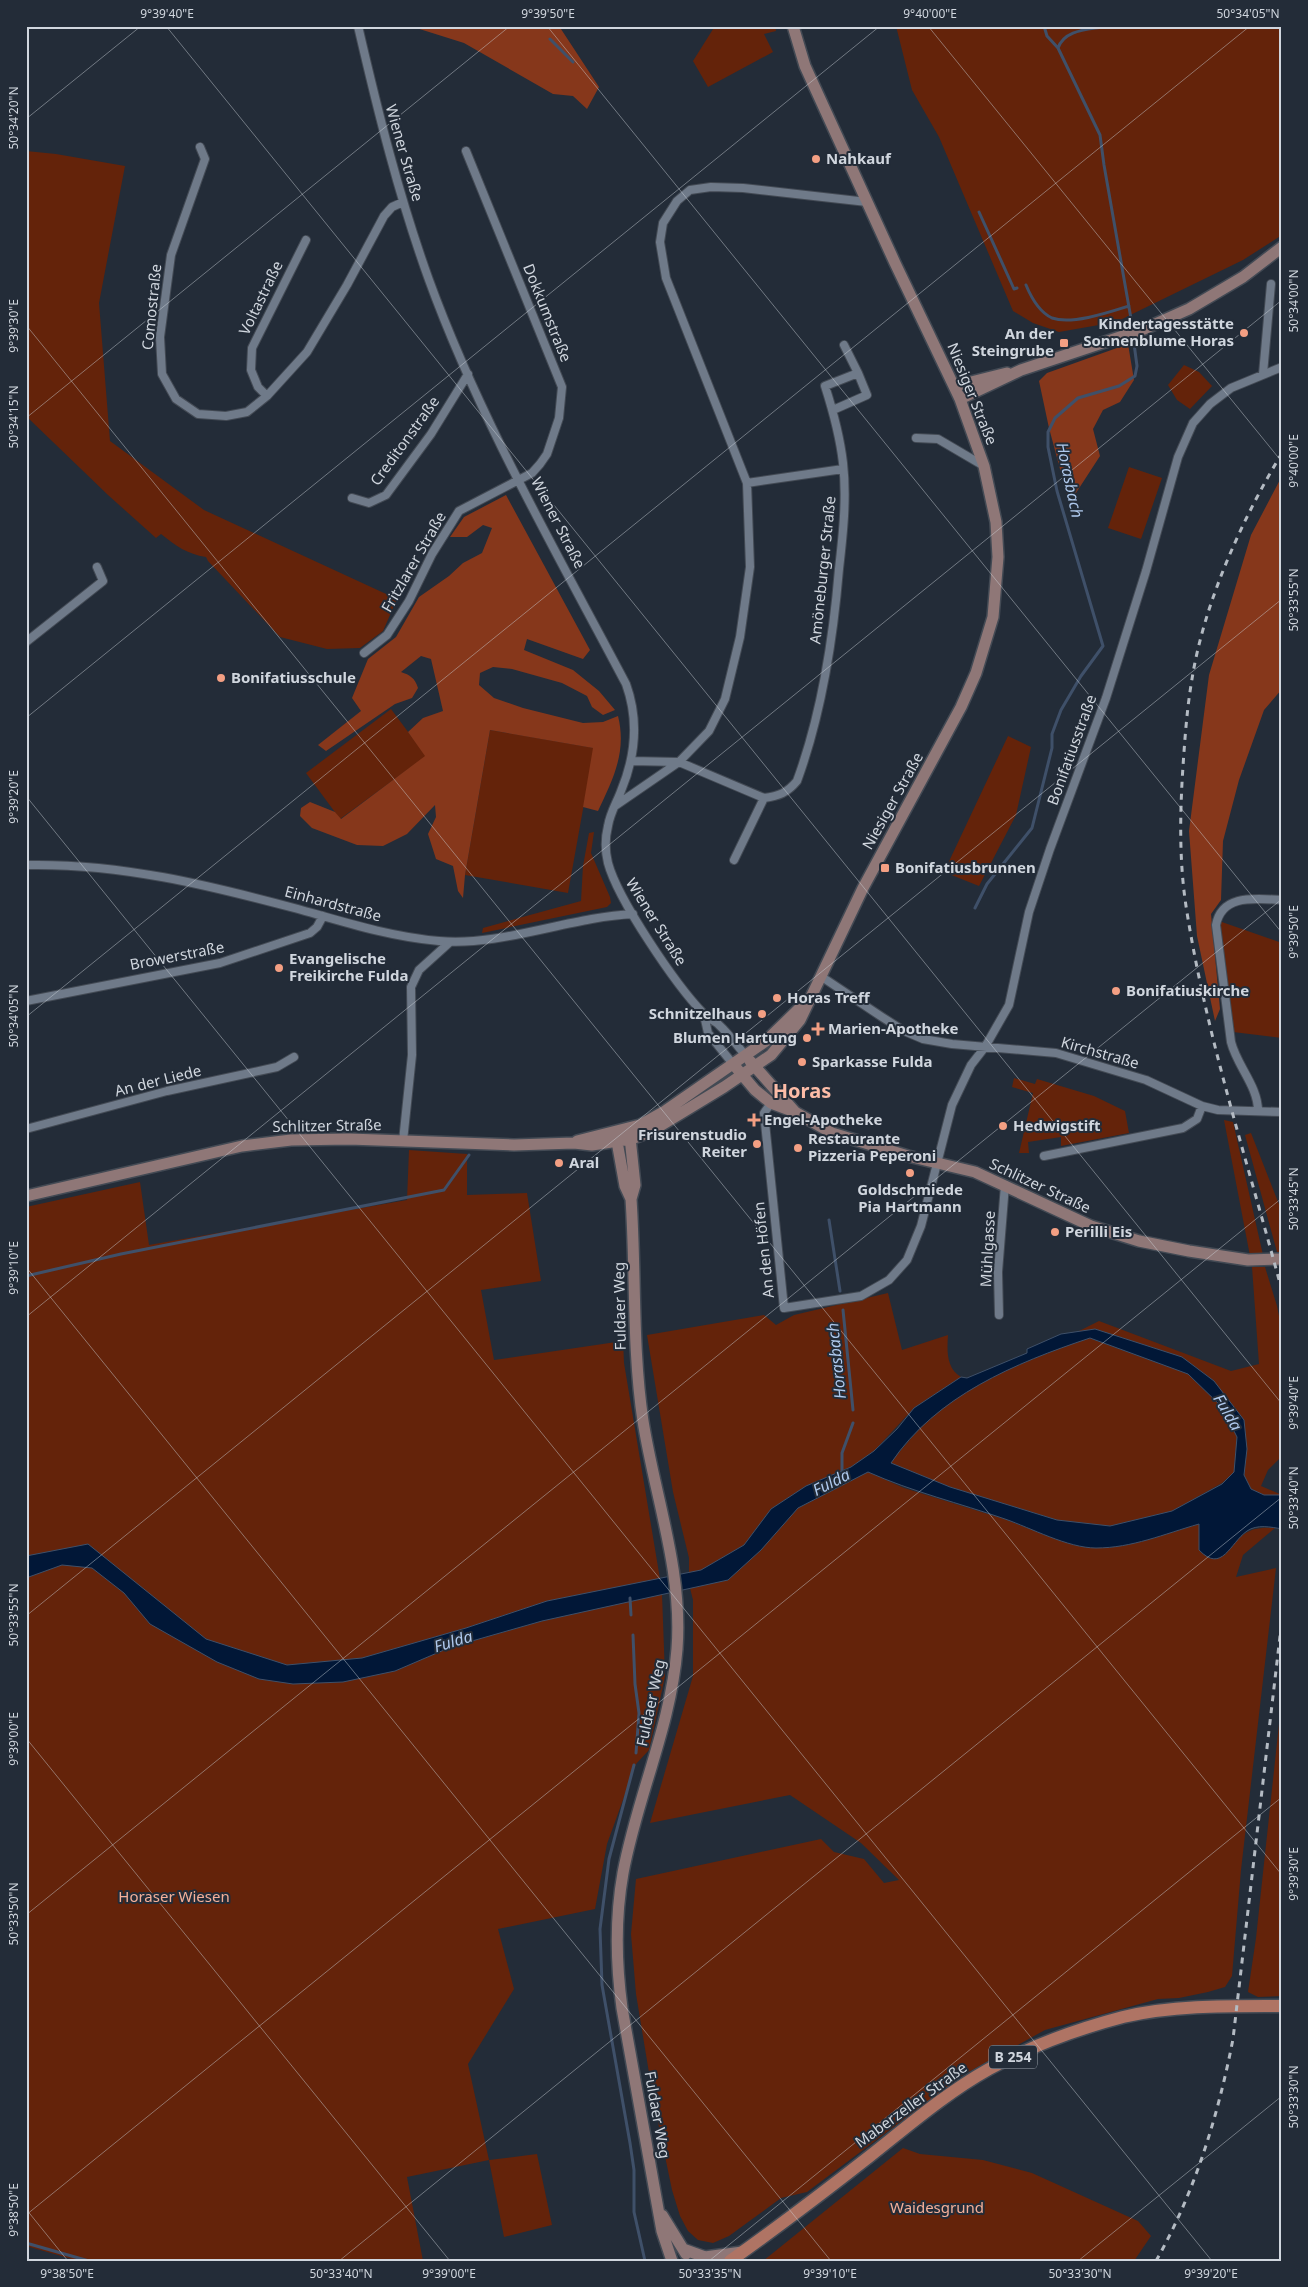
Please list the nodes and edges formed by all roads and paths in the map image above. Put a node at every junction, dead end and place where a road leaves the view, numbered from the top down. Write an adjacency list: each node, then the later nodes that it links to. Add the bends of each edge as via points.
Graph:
1 (358, 26): 5 (street, Wiener Straße)
2 (793, 26): 6 (main road, Niesiger Straße, via 805,66)
3 (200, 147): 17 (street, Comostraße, via 205,159 171,255 160,337 162,374 176,400 198,414 226,416 247,412)
4 (466, 151): 23 (street, Dokkumstraße, via 562,387 559,418 547,454 532,473)
5 (403, 202): 14 (street, Wiener Straße, via 430,281); 17 (street, Comostraße, via 384,216 308,352)
6 (868, 202): 16 (main road, Niesiger Straße); 24 (street, via 748,188 711,187 690,190 677,201 662,223 660,242 666,278)
7 (306, 240): 17 (street, Voltastraße, via 252,348 252,370 258,387)
8 (1282, 247): 12 (main road, via 1217,293 1144,329)
9 (1271, 284): 15 (street)
10 (844, 345): 13 (street)
11 (1282, 368): 15 (street, Bonifatiusstraße)
12 (1021, 370): 16 (main road); 18 (main road)
13 (858, 373): 19 (street, Amöneburger Straße, via 825,386); 19 (street, via 868,395)
14 (468, 374): 23 (street, Wiener Straße); 25 (street, Creditonstraße, via 431,434 386,495 369,503)
15 (1263, 374): 43 (street, Bonifatiusstraße, via 1231,388 1210,404 1193,423 1178,457 1106,698 1029,912 1009,1005)
16 (955, 386): 18 (main road, Niesiger Straße)
17 (267, 396)
18 (960, 399): 21 (main road, Niesiger Straße)
19 (833, 410): 22 (street, Amöneburger Straße)
20 (916, 438): 21 (street, via 938,439)
21 (984, 466): 39 (main road, Niesiger Straße, via 996,522 998,557 997,587 987,640 962,707 863,888)
22 (843, 469): 24 (street); 31 (street, Amöneburger Straße, via 842,542 835,618 820,699 797,781 788,791)
23 (519, 479): 28 (street, Fritzlarer Straße, via 459,511 387,635); 29 (street, Wiener Straße, via 626,684 634,714 635,738)
24 (747, 483): 30 (street, via 750,567 732,672 725,699 709,731)
25 (352, 498)
26 (97, 567): 27 (street, via 103,581)
27 (26, 642)
28 (364, 653)
29 (631, 761): 30 (street); 32 (street, Wiener Straße)
30 (679, 762): 31 (street); 32 (street)
31 (764, 798): 33 (street)
32 (614, 806): 36 (street, Wiener Straße, via 606,840 608,862)
33 (734, 860)
34 (26, 865): 37 (street, Einhardstraße, via 95,867 158,875)
35 (1282, 900): 51 (street, via 1234,901 1220,913 1216,925 1231,1042 1237,1061 1255,1094)
36 (633, 914): 38 (street, Einhardstraße, via 605,916 493,938); 42 (street, Wiener Straße, via 658,954)
37 (323, 916): 38 (street, Einhardstraße, via 389,933); 41 (street, Browerstraße, via 310,933 235,958)
38 (450, 942): 57 (street, via 419,970 411,986 412,1055)
39 (822, 977): 40 (main road, Niesiger Straße); 43 (street, Kirchstraße, via 904,1031 933,1041)
40 (810, 998): 44 (main road, Niesiger Straße, via 770,1038); 47 (main road, Niesiger Straße, via 791,1032 771,1055)
41 (26, 1001)
42 (704, 1015): 44 (street, Wiener Straße, via 718,1024); 46 (street, Wiener Straße, via 708,1033)
43 (985, 1047): 50 (street, Kirchstraße, via 1056,1054 1095,1064 1146,1080); 59 (street, Bonifatiusstraße, via 971,1065 952,1105)
44 (746, 1055): 46 (main road, Niesiger Straße); 47 (main road, Schlitzer Straße)
45 (294, 1057): 54 (street, An der Liede, via 277,1067 167,1091)
46 (733, 1064): 48 (main road, Schlitzer Straße); 55 (main road, Schlitzer Straße)
47 (754, 1066): 48 (main road, Schlitzer Straße); 52 (main road, Schlitzer Straße)
48 (742, 1074): 49 (main road, Schlitzer Straße); 55 (main road, Schlitzer Straße, via 650,1132)
49 (771, 1103): 52 (main road, Schlitzer Straße); 59 (street, An den Höfen, via 764,1113 784,1308 861,1296 889,1280 907,1260 921,1226)
50 (1202, 1106): 51 (street, Kirchstraße, via 1234,1112); 58 (street, via 1197,1119 1183,1128)
51 (1258, 1111): 53 (street, Kirchstraße)
52 (796, 1112): 59 (main road, Schlitzer Straße, via 846,1138)
53 (1282, 1112)
54 (26, 1128)
55 (630, 1134): 56 (main road, Schlitzer Straße); 62 (main road, Fuldaer Weg, via 636,1185)
56 (616, 1137): 57 (main road, Schlitzer Straße, via 595,1135 574,1143 514,1145); 62 (main road, Fuldaer Weg, via 625,1186)
57 (403, 1141): 61 (main road, Schlitzer Straße, via 315,1138 267,1142)
58 (1044, 1156)
59 (936, 1162): 60 (main road, Schlitzer Straße, via 974,1172)
60 (1005, 1185): 63 (main road, Schlitzer Straße, via 1067,1216 1139,1241 1248,1260); 64 (street, Mühlgasse, via 998,1272)
61 (26, 1196)
62 (632, 1199): 66 (main road, Fuldaer Weg, via 639,1390 674,1572 678,1628 668,1708 623,1873 617,1929 621,2000)
63 (1281, 1259)
64 (999, 1314)
65 (1282, 2006): 68 (main road, Maberzeller Straße / B 254, via 1210,2007 1142,2014 1089,2027 1028,2050 988,2070 943,2099)
66 (658, 2209): 67 (main road, Fuldaer Weg); 69 (main road, Fuldaer Weg)
67 (683, 2249): 68 (main road, via 705,2257); 71 (main road, Fuldaer Weg)
68 (742, 2252): 72 (main road, Maberzeller Straße / B 254)
69 (667, 2255): 70 (main road, Fuldaer Weg)
70 (672, 2261)
71 (690, 2261)
72 (730, 2261)

